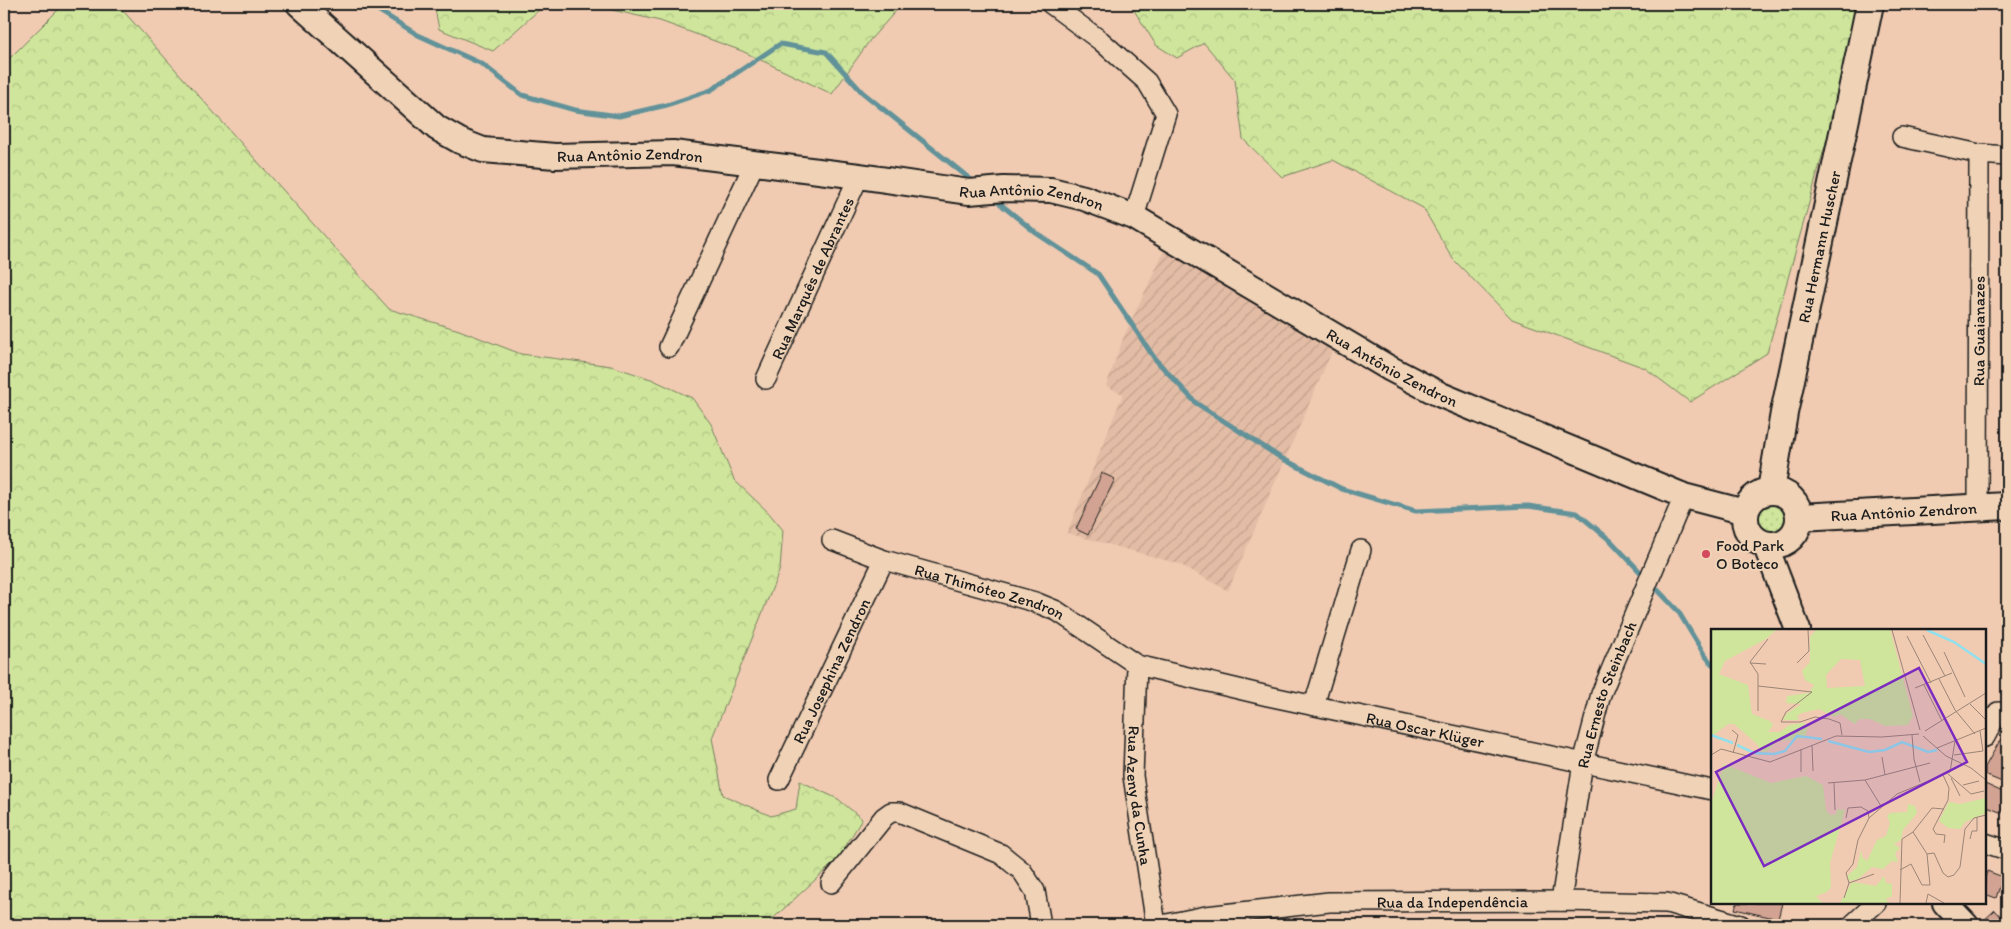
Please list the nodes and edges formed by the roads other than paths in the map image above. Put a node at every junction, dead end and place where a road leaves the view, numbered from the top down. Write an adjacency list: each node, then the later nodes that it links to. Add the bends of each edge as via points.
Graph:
1 (299, 4): 7 (street, Rua Antônio Zendron, via 437,128 483,150 555,156 673,154)
2 (1050, 4): 9 (street, via 1101,41 1147,82 1166,114)
3 (1870, 4): 12 (main road, Rua Hermann Huscher, via 1784,412)
4 (1902, 137): 5 (street)
5 (1979, 154): 6 (street); 15 (street, Rua Guaianazes)
6 (2007, 156)
7 (755, 162): 8 (street, Rua Antônio Zendron); 10 (street)
8 (860, 176): 9 (street, Rua Antônio Zendron, via 983,191 1051,190 1084,198); 11 (street, Rua Marquês de Abrantes)
9 (1134, 217): 13 (street, Rua Antônio Zendron, via 1389,368 1441,395)
10 (669, 347)
11 (766, 379)
12 (1771, 490): 16 (main road, via 1754,497); 17 (main road, via 1791,497 1798,506)
13 (1684, 496): 16 (street, Rua Antônio Zendron); 27 (street, Rua Ernesto Steinbach, via 1601,694)
14 (2007, 506): 15 (main road, Rua Antônio Zendron)
15 (1978, 509): 17 (main road, Rua Antônio Zendron)
16 (1745, 512): 19 (main road, via 1749,532)
17 (1800, 517): 19 (main road, via 1799,527 1790,539 1776,545)
18 (832, 540): 21 (street, Rua Thimóteo Zendron)
19 (1765, 544): 22 (street)
20 (1361, 550): 24 (street)
21 (884, 560): 23 (street, Rua Thimóteo Zendron, via 1035,602 1056,611); 28 (street, Rua Josephina Zendron)
22 (1798, 629)
23 (1137, 665): 24 (street, Rua Oscar Klüger); 37 (street, Rua Azeny da Cunha, via 1133,776)
24 (1314, 706): 27 (street, Rua Oscar Klüger)
25 (1997, 712): 26 (street)
26 (1986, 734)
27 (1583, 763): 29 (street, Rua Oscar Klüger); 33 (street, Rua Ernesto Steinbach)
28 (779, 780)
29 (1711, 790)
30 (1986, 842): 31 (street)
31 (2007, 850)
32 (831, 883): 36 (street, via 884,817 891,812 899,812 1001,854 1022,871 1035,891 1040,919)
33 (1561, 901): 38 (street, Rua da Independência, via 1330,902 1206,916); 39 (street, Rua da Independência, via 1667,903)
34 (1875, 904): 40 (street)
35 (1946, 904): 41 (street)
36 (1038, 925)
37 (1156, 925)
38 (1162, 925)
39 (1741, 925)
40 (1852, 925)
41 (1966, 925)

